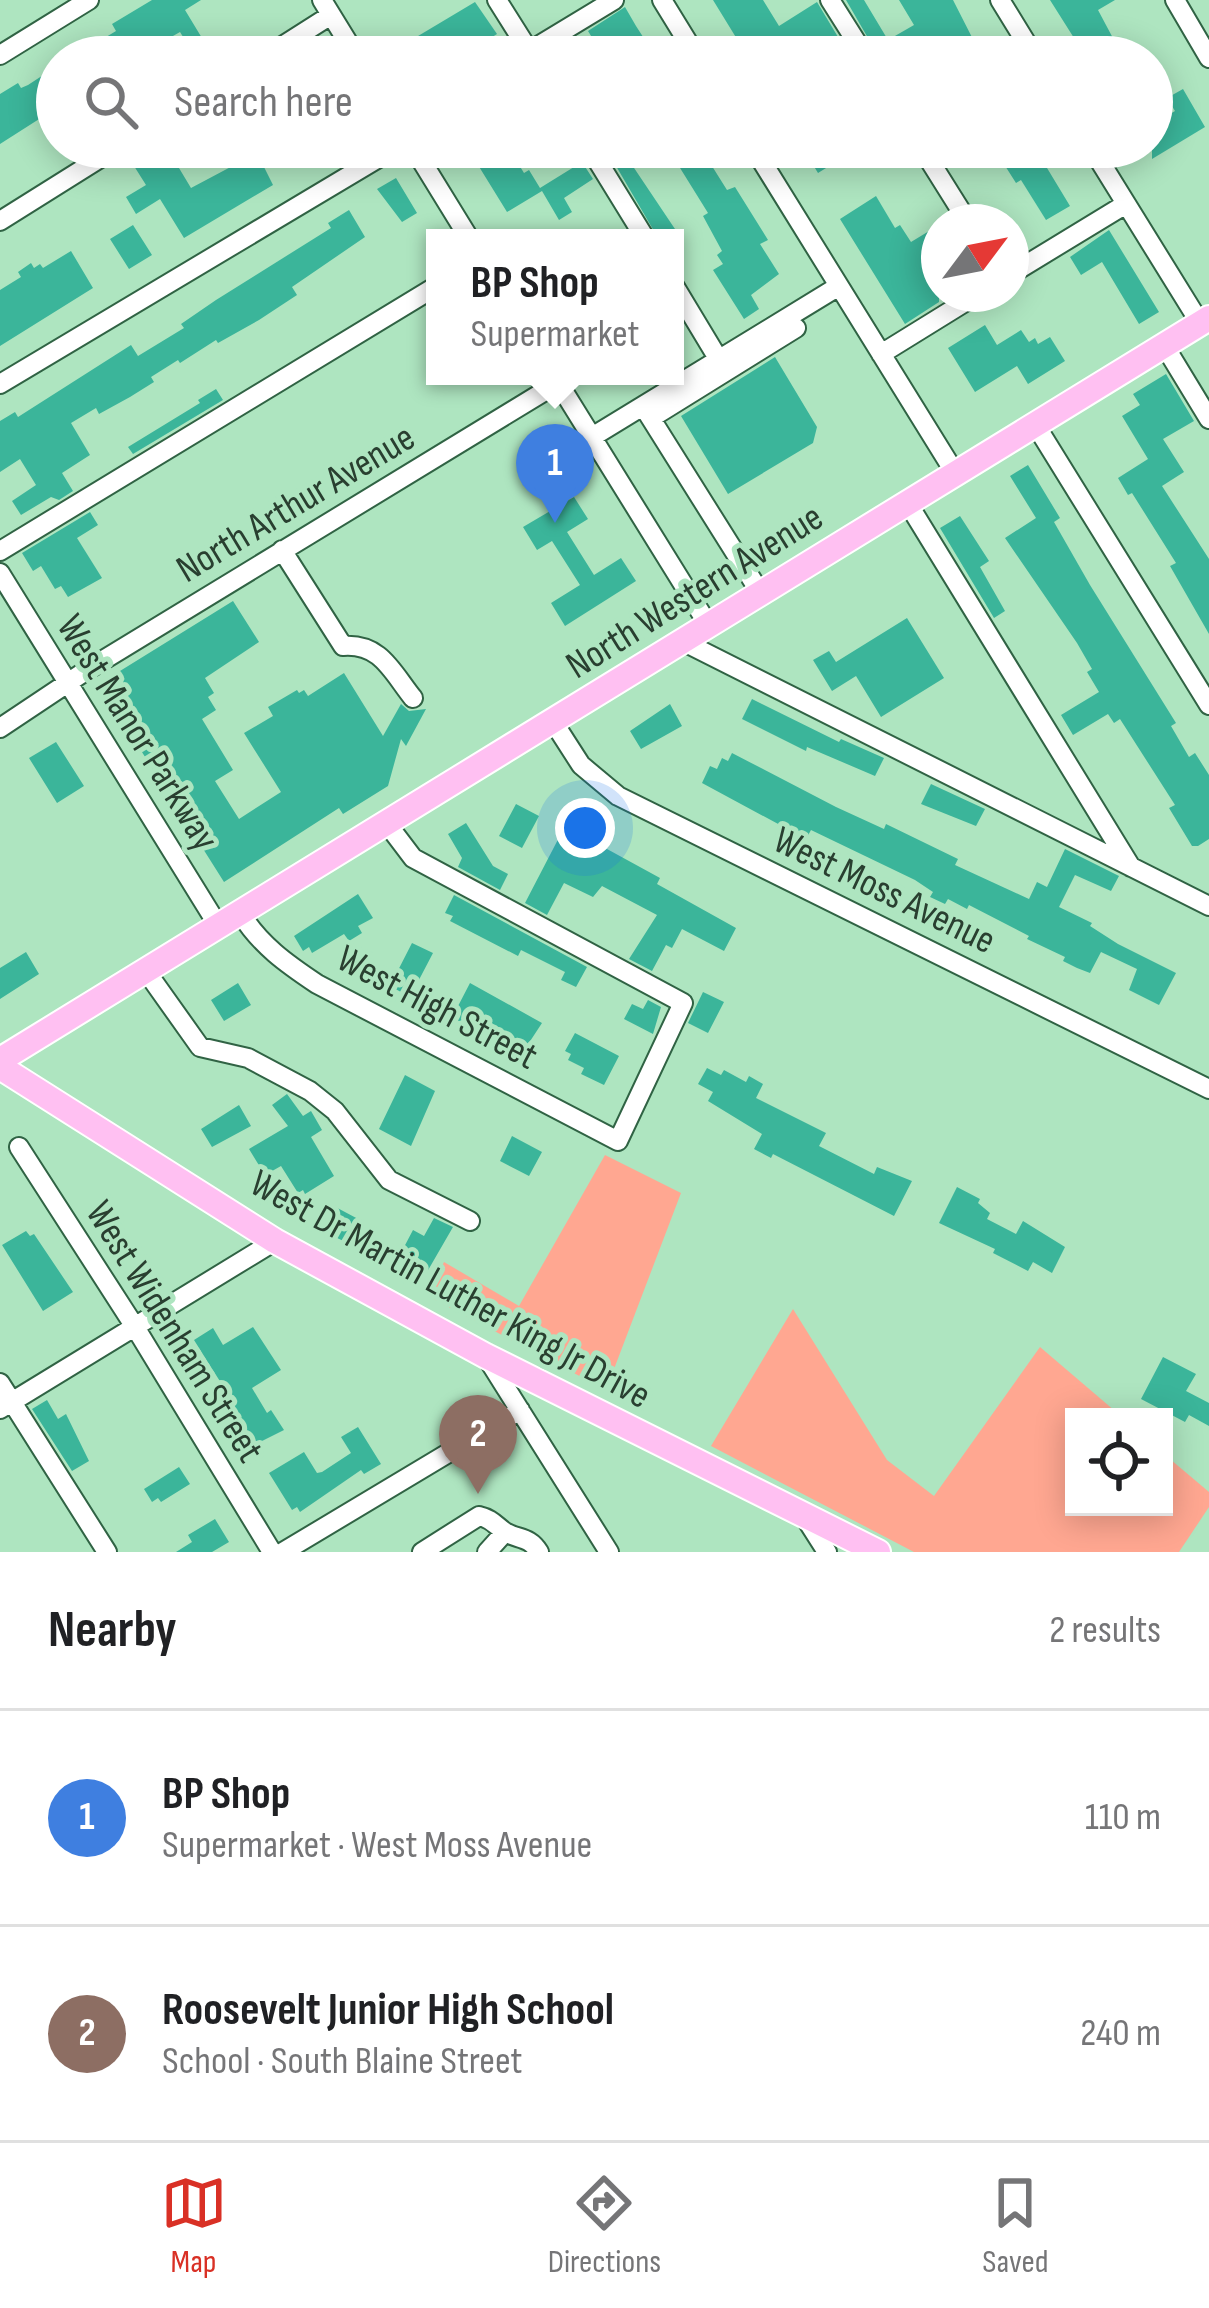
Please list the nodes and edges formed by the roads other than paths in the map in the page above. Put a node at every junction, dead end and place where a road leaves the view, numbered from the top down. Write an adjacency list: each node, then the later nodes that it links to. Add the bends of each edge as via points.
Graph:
1 (89, 0): 16 (street)
2 (497, 0): 11 (street)
3 (614, 0): 12 (street)
4 (662, 0): 13 (street)
5 (830, 0): 14 (street)
6 (1000, 0): 15 (street)
7 (1175, 0): 17 (street)
8 (327, 8): 9 (street); 10 (street)
9 (292, 36)
10 (344, 36)
11 (517, 36)
12 (558, 36)
13 (685, 36)
14 (853, 36)
15 (1022, 36)
16 (0, 55)
17 (1209, 58)
18 (85, 168): 27 (street)
19 (362, 168): 40 (street)
20 (426, 168): 28 (street)
21 (602, 168): 29 (street)
22 (766, 168): 31 (street)
23 (934, 168): 25 (street)
24 (1104, 168): 26 (street)
25 (957, 204)
26 (1126, 204): 30 (street); 35 (street)
27 (0, 221)
28 (463, 229)
29 (639, 229)
30 (1029, 263)
31 (839, 286): 38 (street); 39 (street)
32 (426, 292): 50 (street)
33 (684, 301): 39 (street)
34 (949, 312): 38 (street)
35 (1204, 321): 37 (main road, North Western Avenue)
36 (796, 328): 43 (street)
37 (1164, 345): 44 (street); 45 (main road, North Western Avenue)
38 (881, 354): 47 (street)
39 (719, 360): 43 (street)
40 (0, 385)
41 (546, 385): 49 (street, North Arthur Avenue)
42 (560, 385): 46 (street)
43 (647, 412): 46 (street); 52 (street)
44 (1209, 419)
45 (1035, 424): 47 (main road, North Western Avenue); 57 (street)
46 (592, 437): 53 (street)
47 (955, 473): 48 (main road, North Western Avenue)
48 (907, 502): 52 (main road, North Western Avenue); 61 (street)
49 (282, 550): 55 (street, North Arthur Avenue); 56 (street, via 343,646 382,655)
50 (0, 551)
51 (0, 573): 55 (street, West Manor Parkway)
52 (761, 594): 53 (main road, North Western Avenue)
53 (709, 626): 54 (main road, North Western Avenue)
54 (684, 642): 58 (main road, North Western Avenue); 61 (street)
55 (69, 685): 59 (street, North Arthur Avenue); 63 (street, West Manor Parkway)
56 (413, 698)
57 (1209, 705)
58 (554, 723): 60 (main road, North Western Avenue); 66 (street, West Moss Avenue, via 581,765 618,796)
59 (0, 728)
60 (388, 824): 63 (main road, North Western Avenue); 63 (street, West High Street, via 413,858 683,1003 618,1141 317,984)
61 (1130, 867): 62 (street)
62 (1209, 906)
63 (230, 921): 64 (main road, North Western Avenue)
64 (146, 971): 65 (main road, North Western Avenue); 68 (street, via 200,1047 248,1058 310,1090 389,1180)
65 (0, 1064): 69 (main road, West Dr Martin Luther King Jr Drive)
66 (1209, 1089)
67 (19, 1147): 70 (street, West Widenham Street)
68 (470, 1221)
69 (275, 1241): 70 (street); 71 (main road, West Dr Martin Luther King Jr Drive)
70 (135, 1327): 73 (street); 78 (street, West Widenham Street)
71 (486, 1356): 74 (street); 75 (main road, West Dr Martin Luther King Jr Drive)
72 (0, 1383): 73 (street)
73 (6, 1406): 77 (street)
74 (520, 1410): 79 (street); 83 (street)
75 (806, 1519): 84 (street); 85 (main road, West Dr Martin Luther King Jr Drive)
76 (505, 1532): 80 (street, via 479,1516); 81 (street); 82 (street)
77 (107, 1552)
78 (272, 1552)
79 (284, 1552)
80 (422, 1552)
81 (487, 1552)
82 (539, 1552)
83 (610, 1552)
84 (827, 1552)
85 (878, 1552)

